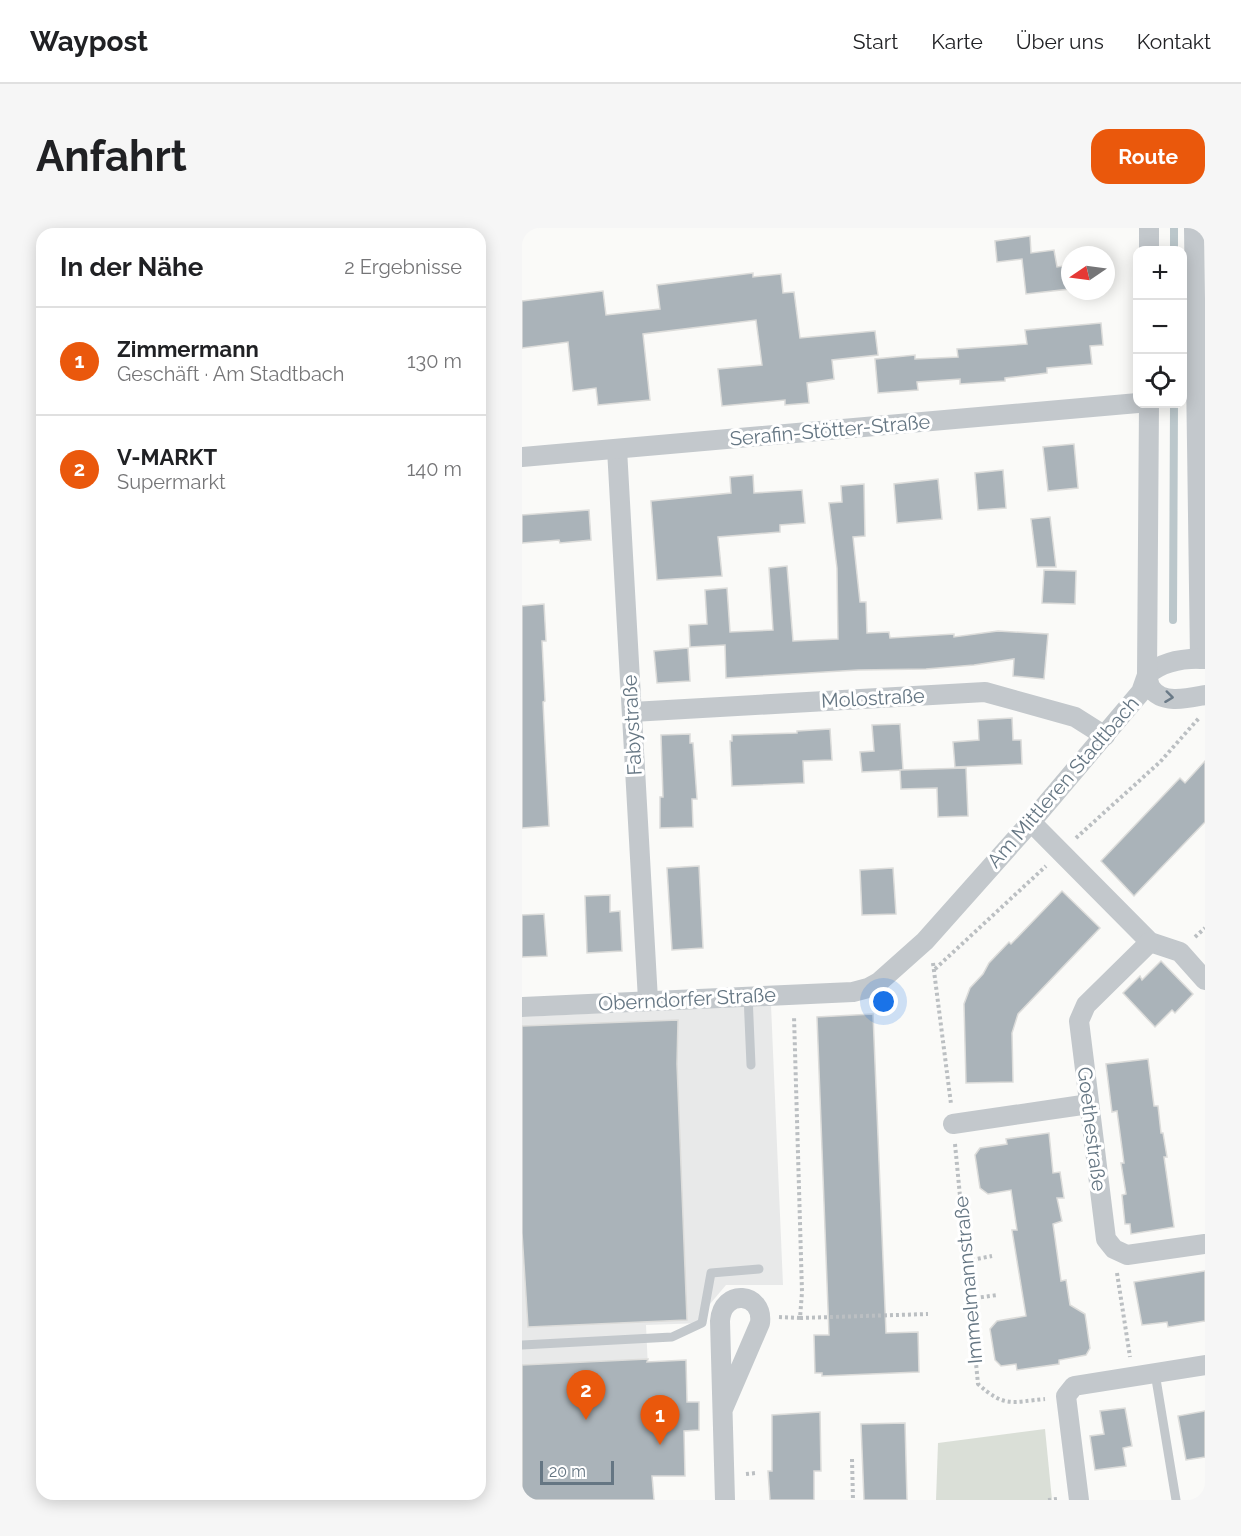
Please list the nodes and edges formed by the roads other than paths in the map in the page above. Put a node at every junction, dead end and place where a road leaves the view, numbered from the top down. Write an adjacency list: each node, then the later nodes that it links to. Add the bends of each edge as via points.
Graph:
1 (1149, 228): 3 (street)
2 (1194, 228): 8 (street)
3 (1149, 246)
4 (1133, 403): 6 (street, Serafin-Stötter-Straße)
5 (1149, 408): 9 (street, Am Mittleren Stadtbach)
6 (617, 449): 7 (street, Serafin-Stötter-Straße); 11 (street, Fabystraße)
7 (522, 457)
8 (1202, 659): 9 (street, via 1170,662 1156,666)
9 (1146, 675): 10 (street, one-way to 10, via 1150,688 1161,697); 12 (street, Am Mittleren Stadtbach, via 1141,692)
10 (1205, 695)
11 (632, 712): 12 (street, Molostraße, via 985,692 1075,717); 18 (street, Fabystraße)
12 (1105, 736): 13 (street, Am Mittleren Stadtbach)
13 (1031, 822): 14 (street); 16 (street, Am Mittleren Stadtbach, via 929,937 879,982)
14 (1150, 942): 15 (street, via 1180,952); 21 (street, Goethestraße, via 1086,1005 1079,1021)
15 (1205, 980)
16 (853, 992): 17 (street, Oberndorfer Straße)
17 (748, 995): 18 (street, Oberndorfer Straße); 20 (lane)
18 (648, 1000): 19 (street, Oberndorfer Straße)
19 (522, 1007)
20 (751, 1065)
21 (1089, 1104): 22 (street); 23 (street, Goethestraße, via 1106,1239 1114,1249 1126,1255)
22 (953, 1124)
23 (1205, 1244)
24 (759, 1269): 25 (lane, via 711,1273)
25 (711, 1322): 26 (lane, via 672,1337); 29 (street); 29 (street, via 737,1298 755,1304 760,1316)
26 (522, 1345)
27 (1205, 1365): 28 (street)
28 (1155, 1372): 31 (street, via 1074,1386 1066,1396); 32 (lane)
29 (723, 1409): 30 (street)
30 (725, 1500)
31 (1079, 1500)
32 (1176, 1500)

